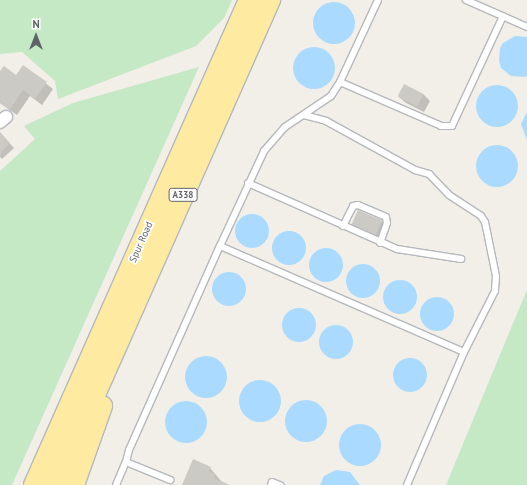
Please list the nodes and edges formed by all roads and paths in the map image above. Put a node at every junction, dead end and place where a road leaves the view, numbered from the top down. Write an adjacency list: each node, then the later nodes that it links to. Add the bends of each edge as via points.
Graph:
1 (249, 0): 18 (highway, Spur Road / A338)
2 (270, 0): 10 (highway, Spur Road / A338)
3 (378, 0): 7 (lane)
4 (466, 0): 5 (lane)
5 (503, 16): 6 (lane); 7 (lane, via 452,126 441,126)
6 (527, 27)
7 (340, 82): 8 (lane, via 331,96)
8 (304, 115): 9 (lane, via 285,127 264,151); 15 (lane, via 326,121 415,170 429,174 449,195 481,216 485,222 496,276 495,290)
9 (248, 183): 11 (lane); 13 (lane)
10 (178, 206): 19 (highway, Spur Road / A338); 20 (highway)
11 (343, 226): 12 (lane); 12 (lane, via 354,206 358,205 379,214 386,218 387,223)
12 (380, 243): 14 (lane, via 410,252)
13 (220, 246): 15 (lane); 16 (lane, via 129,450)
14 (460, 259)
15 (464, 352): 24 (lane)
16 (126, 462): 17 (lane); 21 (lane)
17 (170, 480)
18 (34, 485)
19 (55, 485)
20 (74, 485)
21 (116, 485)
22 (271, 485): 23 (lane, via 272,482)
23 (280, 485)
24 (407, 485)

